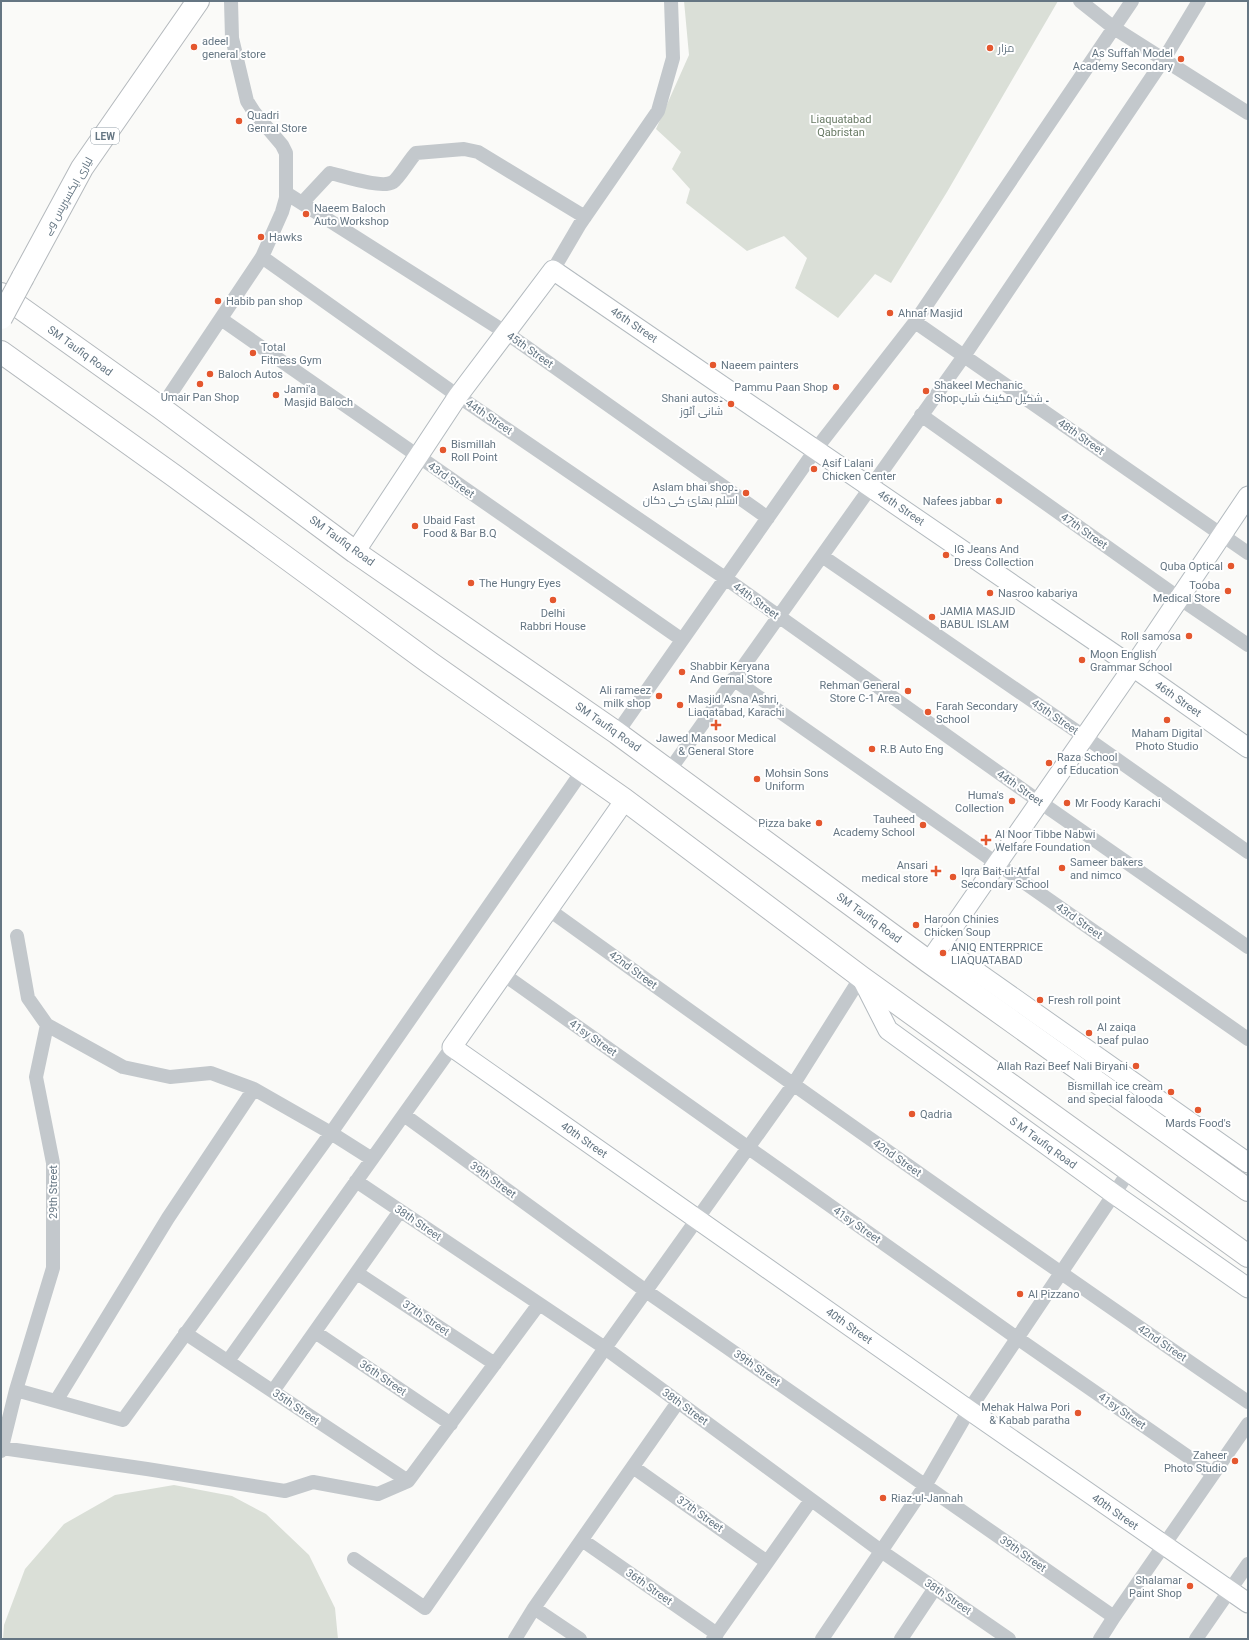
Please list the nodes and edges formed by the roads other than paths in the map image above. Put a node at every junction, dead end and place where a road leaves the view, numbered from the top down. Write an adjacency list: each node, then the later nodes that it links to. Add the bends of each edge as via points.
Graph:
1 (198, 1): 16 (highway, لیاری ایکسپریس وے / LEW, bridge, via 82,168)
2 (231, 1): 10 (street, via 232,38 248,101 286,153)
3 (671, 1): 12 (street, via 673,58 658,111)
4 (1080, 1): 7 (street)
5 (1132, 1): 7 (street)
6 (1199, 1): 8 (street)
7 (1114, 28): 8 (street); 18 (street)
8 (1164, 59): 9 (street); 21 (street)
9 (1248, 114)
10 (286, 193): 11 (street, 45th Street); 13 (street, via 282,212)
11 (302, 203): 12 (street, via 330,173 387,184 393,182 416,153 464,149 478,152); 19 (street, 45th Street)
12 (585, 217): 14 (street)
13 (262, 257): 17 (street); 22 (street, 44th Street)
14 (553, 270): 19 (street); 25 (street, 46th Street)
15 (1, 294): 23 (highway, SM Taufiq Road)
16 (1, 318)
17 (221, 319): 23 (street); 26 (street, 43rd Street)
18 (915, 322): 21 (street, 48th Street); 25 (street)
19 (505, 332): 22 (street); 29 (street, 45th Street)
20 (1, 352): 44 (highway, via 430,663)
21 (964, 356): 24 (street); 30 (street, 48th Street)
22 (458, 396): 26 (street); 34 (street, 44th Street)
23 (161, 408): 31 (highway, SM Taufiq Road)
24 (921, 415): 27 (street); 35 (street, 47th Street)
25 (816, 450): 27 (street, 46th Street); 29 (street)
26 (418, 456): 31 (street); 37 (street, 43rd Street)
27 (871, 487): 33 (street); 39 (street, 46th Street)
28 (1248, 496): 30 (street)
29 (768, 518): 34 (street)
30 (1222, 535): 32 (street, 48th Street); 35 (street)
31 (355, 552): 41 (highway, SM Taufiq Road)
32 (1248, 553)
33 (822, 556): 36 (street); 42 (street, 45th Street)
34 (725, 578): 36 (street, 44th Street); 37 (street)
35 (1179, 598): 38 (street, 47th Street); 39 (street)
36 (778, 617): 40 (street); 47 (street, 44th Street)
37 (682, 640): 41 (street)
38 (1248, 645)
39 (1133, 667): 42 (street); 43 (street, 46th Street)
40 (733, 679): 45 (street); 49 (street, 43rd Street)
41 (617, 733): 45 (highway, SM Taufiq Road)
42 (1085, 737): 47 (street); 48 (street, 45th Street)
43 (1248, 748)
44 (583, 770): 46 (highway); 62 (street)
45 (669, 771): 53 (highway, SM Taufiq Road)
46 (625, 800): 50 (street); 55 (highway)
47 (1040, 802): 49 (street); 52 (street, 44th Street)
48 (1248, 852)
49 (998, 864): 53 (street); 57 (street, 43rd Street)
50 (548, 909): 54 (street); 59 (street, 42nd Street)
51 (17, 936): 56 (street, via 28,998)
52 (1248, 947)
53 (929, 962): 65 (street, via 960,960); 68 (highway, SM Taufiq Road)
54 (503, 974): 58 (street); 63 (street, 41sy Street)
55 (861, 977): 59 (street); 66 (highway); 69 (street, S M Taufiq Road, via 888,1030)
56 (47, 1025): 60 (street, via 123,1067 170,1077 211,1073); 84 (street, 29th Street, via 36,1077 53,1163 53,1268)
57 (1248, 1039)
58 (452, 1047): 61 (street); 71 (street, 40th Street)
59 (793, 1085): 63 (street); 74 (street, 42nd Street)
60 (254, 1089): 62 (street); 86 (street, via 168,1218)
61 (404, 1115): 64 (street); 76 (street, 39th Street)
62 (331, 1132): 64 (street); 79 (street)
63 (748, 1148): 71 (street); 80 (street, 41sy Street)
64 (372, 1159): 67 (street)
65 (1248, 1163)
66 (1130, 1170): 69 (street); 72 (highway)
67 (356, 1181): 70 (street, 38th Street); 82 (street)
68 (1248, 1190)
69 (1114, 1194): 74 (street); 75 (street, S M Taufiq Road)
70 (400, 1211): 73 (street); 77 (street, 38th Street)
71 (697, 1219): 76 (street); 89 (street, 40th Street)
72 (1248, 1256)
73 (357, 1272): 78 (street); 83 (street, 37th Street)
74 (1061, 1274): 80 (street); 88 (street, 42nd Street)
75 (1248, 1288)
76 (646, 1291): 81 (street); 96 (street, 39th Street)
77 (539, 1304): 81 (street, 38th Street); 83 (street)
78 (315, 1332): 85 (street); 90 (street, 36th Street)
79 (185, 1333): 82 (street, 35th Street); 86 (street, via 123,1420)
80 (1017, 1338): 89 (street); 94 (street, 41sy Street)
81 (605, 1348): 87 (street, 38th Street); 101 (street, via 425,1608)
82 (228, 1361): 85 (street, 35th Street)
83 (495, 1364): 90 (street)
84 (16, 1390): 86 (street); 92 (street, 29th Street)
85 (272, 1391): 95 (street, 35th Street)
86 (56, 1401)
87 (678, 1402): 93 (street); 97 (street, 38th Street)
88 (1248, 1402)
89 (969, 1410): 96 (street); 99 (street, 40th Street)
90 (451, 1424): 95 (street)
91 (1248, 1424): 94 (street)
92 (2, 1450): 95 (street, via 286,1491 313,1482 378,1494)
93 (633, 1467): 98 (street); 102 (street, 37th Street)
94 (1213, 1474): 99 (street)
95 (408, 1481)
96 (925, 1486): 100 (street); 108 (street, 39th Street)
97 (811, 1500): 100 (street, 38th Street); 102 (street)
98 (582, 1540): 107 (street); 109 (street, 36th Street)
99 (1163, 1545): 105 (street, 40th Street); 108 (street)
100 (881, 1551): 104 (street, 38th Street); 112 (street)
101 (354, 1559)
102 (767, 1562): 109 (street)
103 (1248, 1564): 105 (street)
104 (935, 1588): 113 (street); 114 (street, 38th Street)
105 (1230, 1591): 106 (street, 40th Street); 116 (street)
106 (1248, 1603)
107 (534, 1608): 110 (street); 111 (street)
108 (1114, 1617): 115 (street)
109 (715, 1637)
110 (515, 1639)
111 (580, 1639)
112 (822, 1639)
113 (900, 1639)
114 (1009, 1639)
115 (1100, 1639)
116 (1196, 1639)

